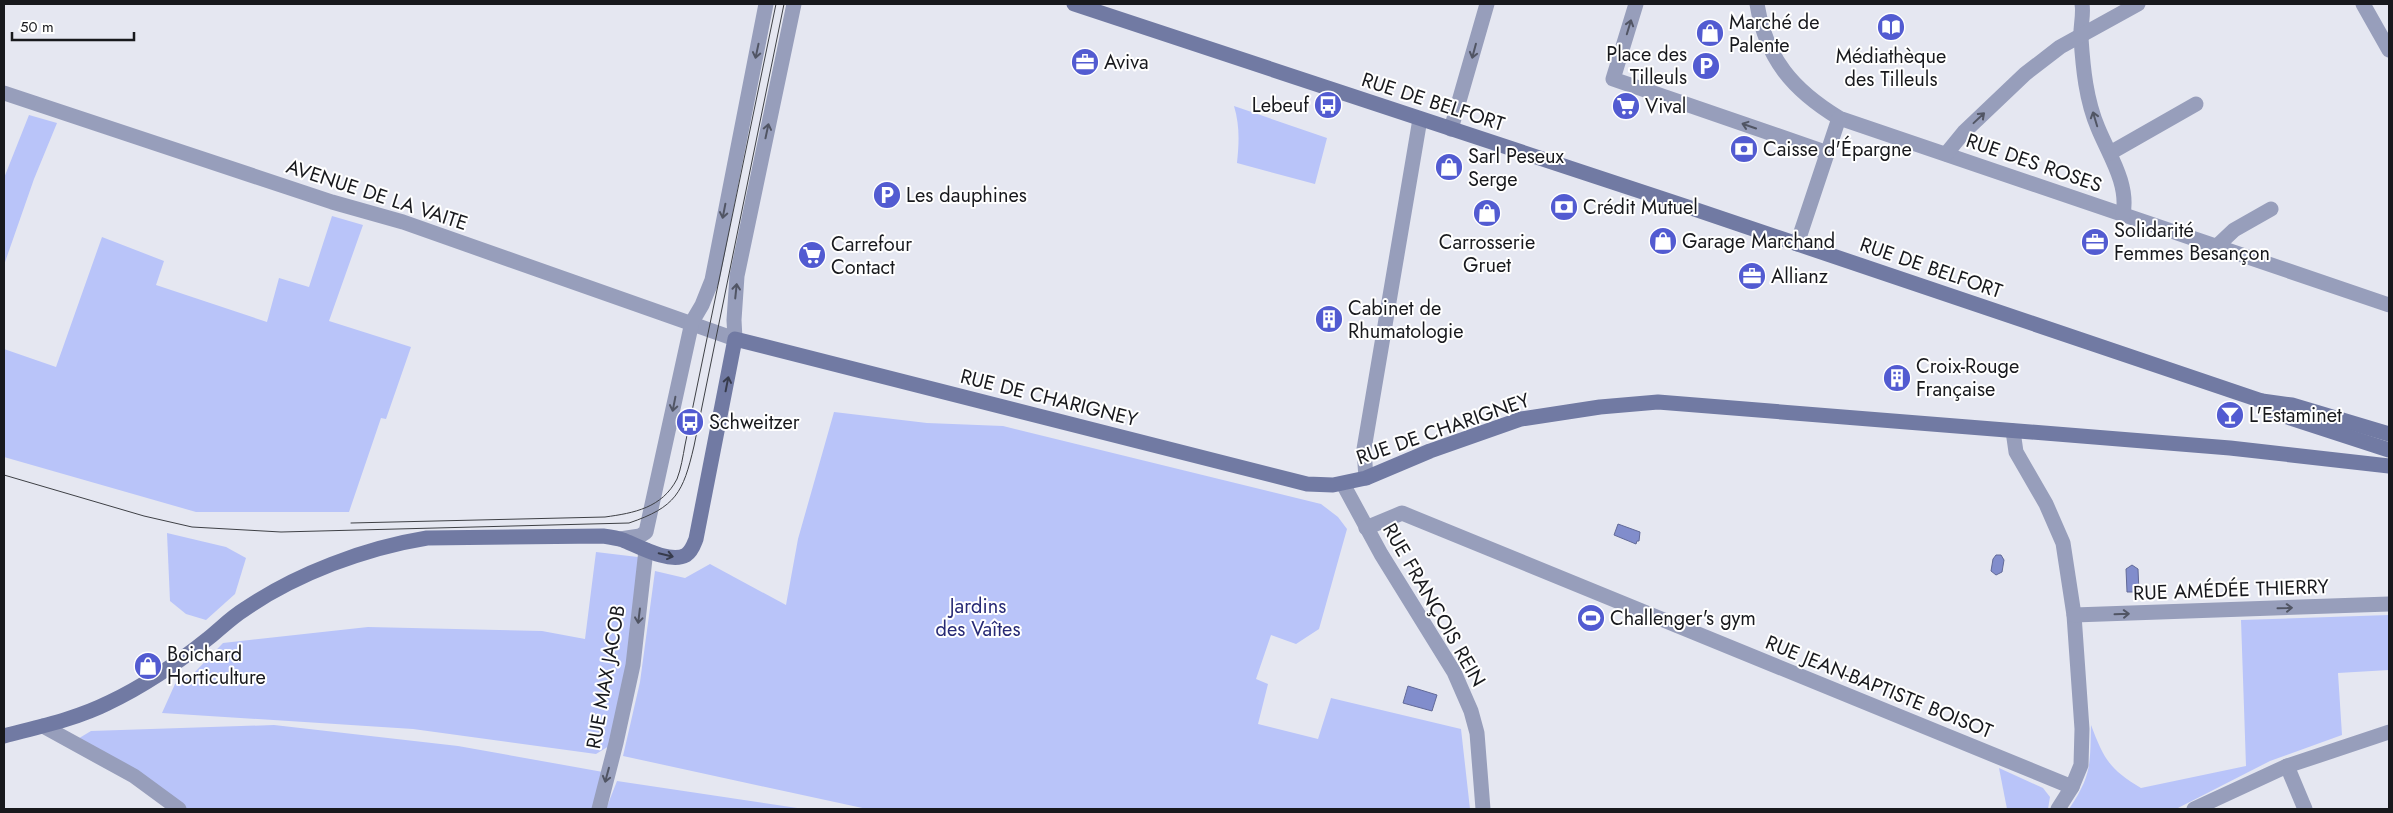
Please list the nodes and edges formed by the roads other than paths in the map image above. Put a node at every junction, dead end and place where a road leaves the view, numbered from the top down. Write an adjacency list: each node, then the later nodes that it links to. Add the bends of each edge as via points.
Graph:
1 (766, 4): 25 (street, one-way to 25, via 712,280)
2 (794, 4): 26 (street, one-way to 2, via 737,276)
3 (1074, 4): 15 (street, RUE DE BELFORT)
4 (1487, 4): 16 (street, one-way to 16)
5 (1636, 4): 17 (street, one-way to 5, via 1613,79)
6 (1757, 4): 14 (street, RUE DES ROSES, via 1764,36 1776,62 1798,89)
7 (2082, 4): 10 (street)
8 (2138, 4): 10 (street)
9 (2364, 4): 11 (street)
10 (2081, 36): 18 (street, one-way to 10, via 1964,132 2025,74 2060,47); 19 (street, one-way to 10, via 2088,95)
11 (2389, 50)
12 (4, 93): 25 (street, AVENUE DE LA VAITE, via 332,202 403,222)
13 (2196, 104): 19 (street)
14 (1839, 118): 17 (street); 18 (street, RUE DES ROSES)
15 (1420, 119): 16 (street, RUE DE BELFORT); 34 (street, via 1364,448)
16 (1450, 129): 22 (street, RUE DE BELFORT)
17 (1828, 153): 22 (street)
18 (1946, 154): 21 (street, RUE DES ROSES)
19 (2110, 154): 21 (street, via 2126,201)
20 (2271, 209): 23 (street, via 2234,230)
21 (2123, 214): 23 (street, RUE DES ROSES)
22 (1797, 244): 27 (street, RUE DE BELFORT)
23 (2216, 247): 24 (street, RUE DES ROSES)
24 (2389, 305)
25 (692, 322): 26 (street, AVENUE DE LA VAITE); 37 (street, one-way to 37, via 646,532)
26 (736, 339): 35 (street, RUE DE CHARIGNEY, via 1307,484); 38 (street, one-way to 26, via 674,557 686,555 692,549)
27 (2262, 401): 29 (street, RUE DE BELFORT, via 2292,405); 30 (street, RUE DE BELFORT, via 2272,412)
28 (2013, 431): 33 (street, RUE DE CHARIGNEY); 34 (street, RUE DE CHARIGNEY, via 1658,402 1600,406 1521,419); 40 (street, via 2016,452 2046,504 2062,543)
29 (2389, 434)
30 (2364, 442): 31 (street, via 2375,438); 32 (street, RUE DE BELFORT)
31 (2389, 443)
32 (2389, 450)
33 (2389, 466)
34 (1366, 478): 35 (street, RUE DE CHARIGNEY)
35 (1343, 484): 36 (street, RUE FRANÇOIS REIN)
36 (1366, 528): 45 (street, RUE JEAN-BAPTISTE BOISOT, via 1402,513); 48 (street, RUE FRANÇOIS REIN, via 1454,672 1471,711 1477,733)
37 (620, 539): 38 (street); 41 (street, via 603,536 427,538 349,558 275,590 244,609 175,663 108,704)
38 (646, 550): 47 (street, RUE MAX JACOB, one-way to 47, via 633,665)
39 (2389, 604): 40 (street, RUE AMÉDÉE THIERRY, one-way to 39)
40 (2074, 615): 45 (street, via 2082,729 2081,765)
41 (43, 726): 43 (street); 46 (street, via 134,776)
42 (2389, 732): 44 (street)
43 (4, 736)
44 (2287, 766): 50 (street); 51 (street)
45 (2072, 787): 49 (street)
46 (179, 809)
47 (599, 809)
48 (1483, 809)
49 (2058, 809)
50 (2194, 809)
51 (2305, 809)

